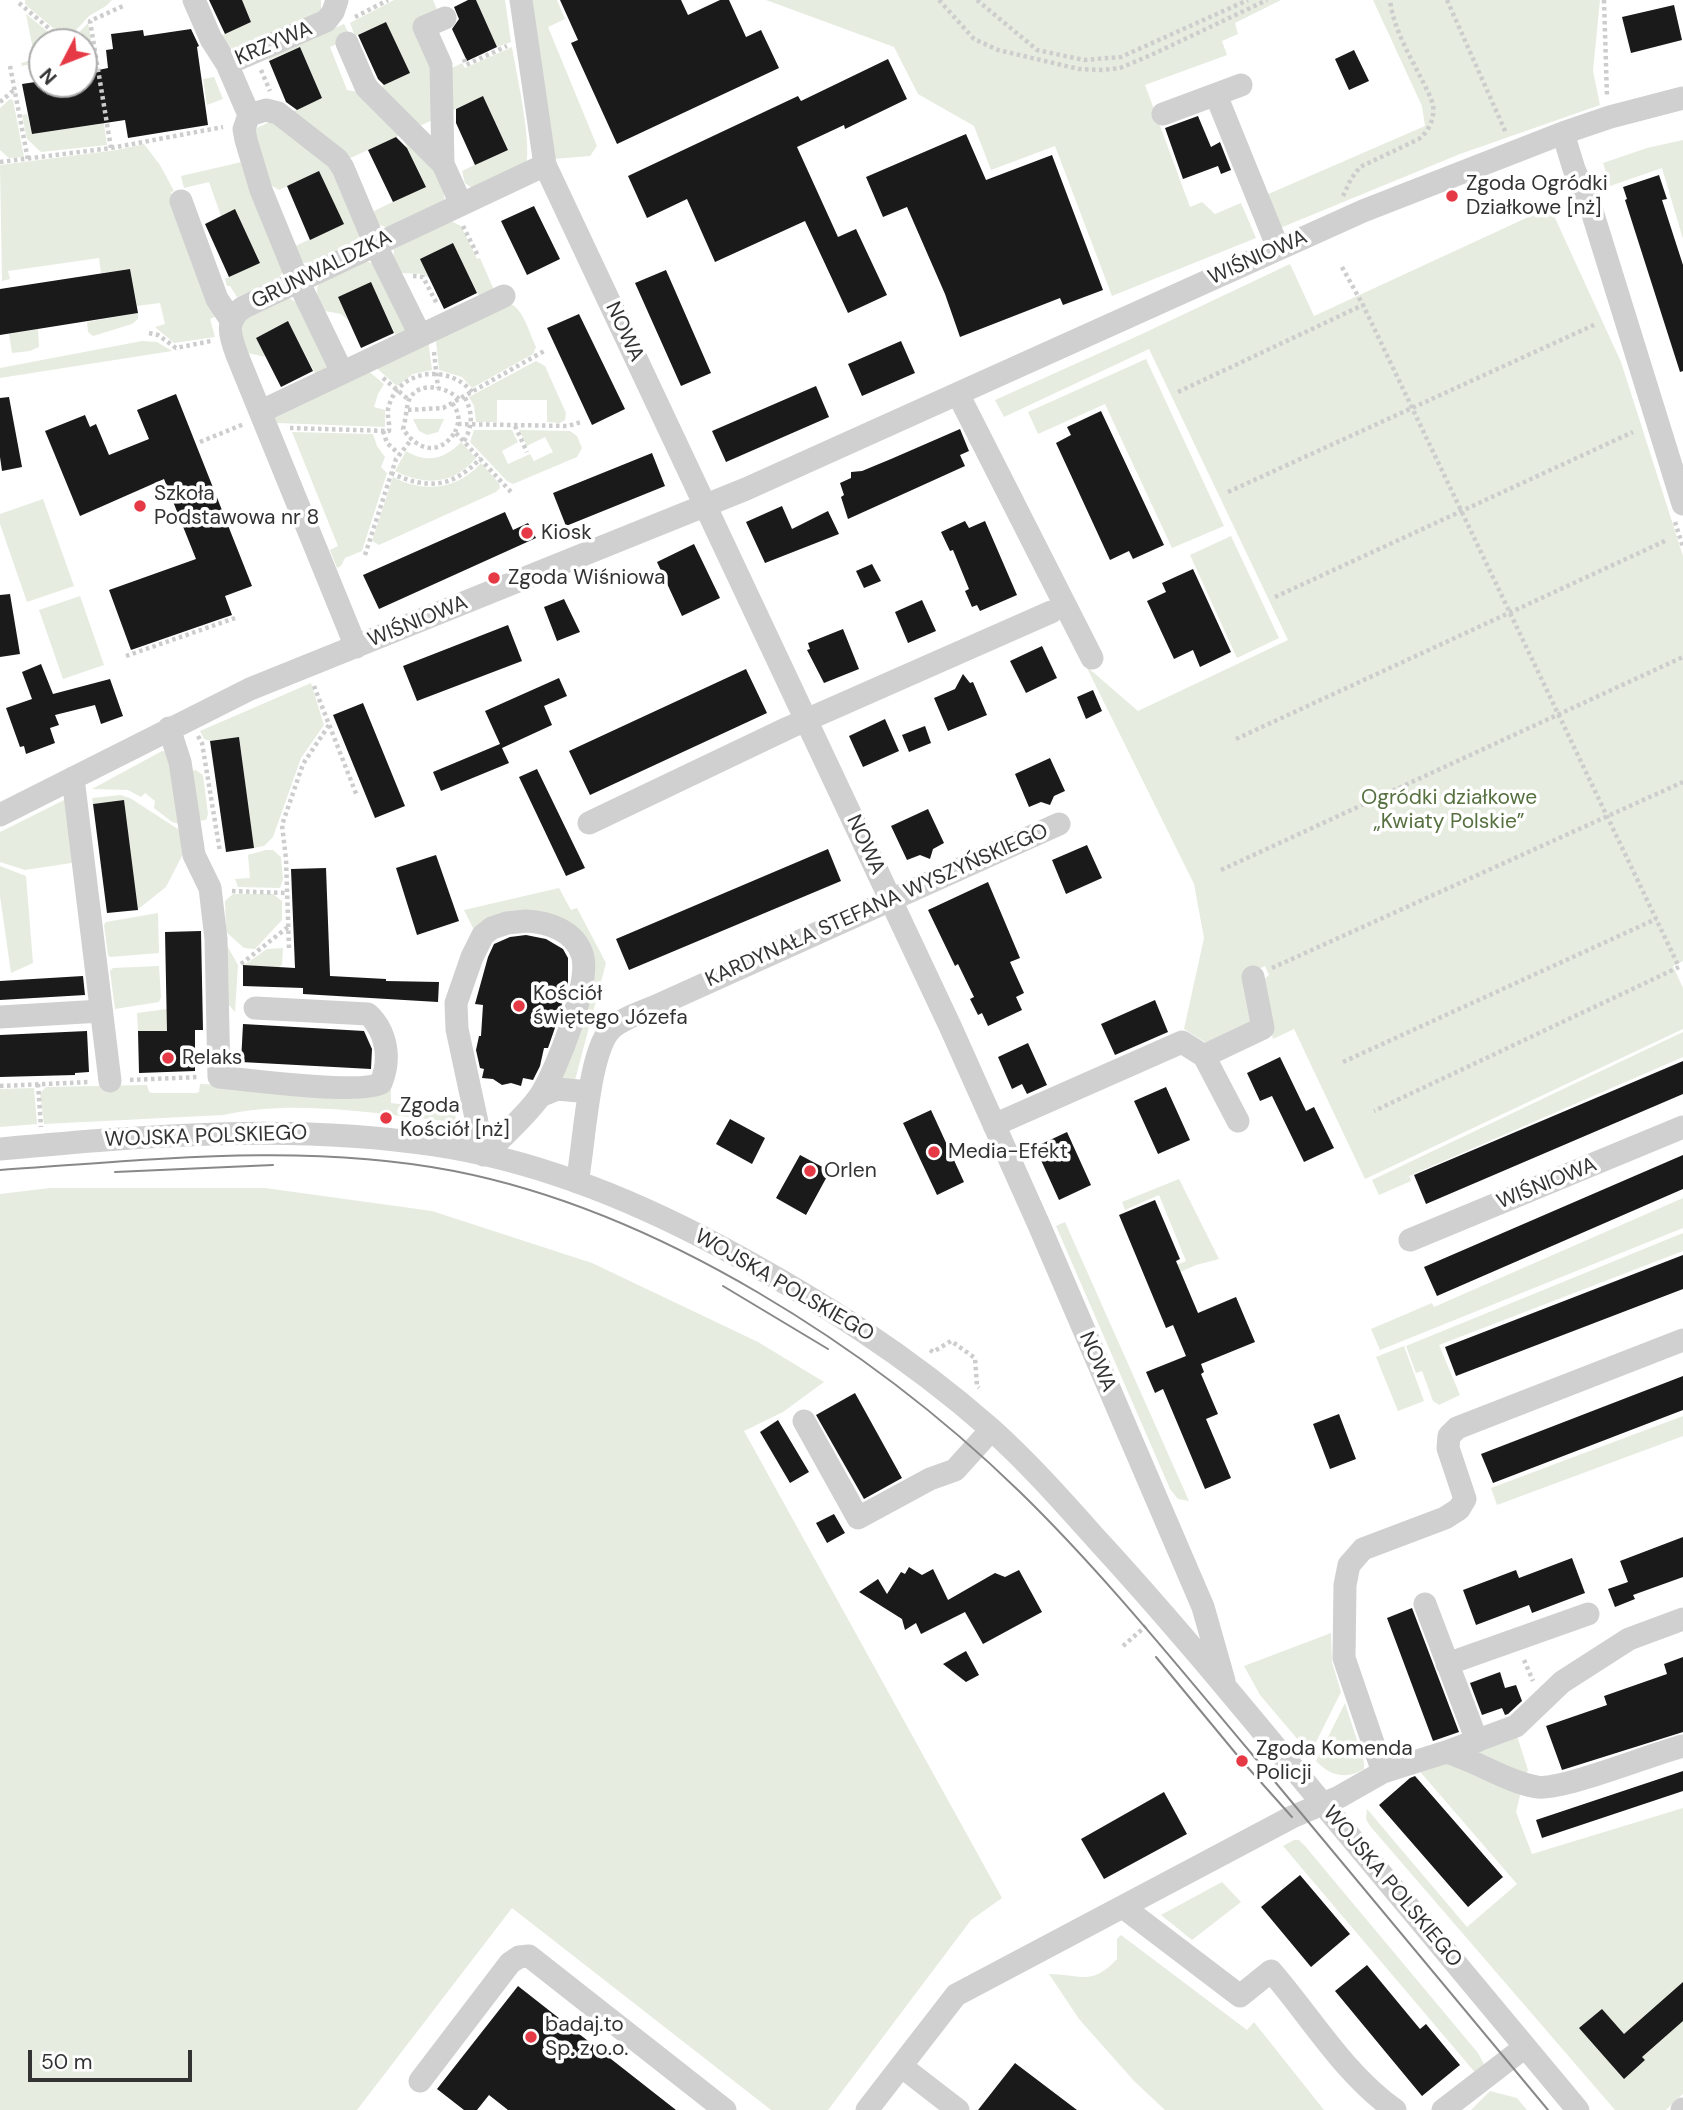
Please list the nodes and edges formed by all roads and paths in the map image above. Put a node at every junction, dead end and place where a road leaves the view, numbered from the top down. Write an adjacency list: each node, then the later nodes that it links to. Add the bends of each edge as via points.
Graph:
1 (194, 0): 19 (street, KRZYWA)
2 (337, 0): 19 (street, KRZYWA, via 326,21)
3 (521, 0): 38 (street, NOWA)
4 (939, 0): 7 (path, via 974,39 998,50 1102,70 1151,55)
5 (977, 0): 6 (path, via 1037,50 1084,60 1128,54)
6 (1248, 0)
7 (1267, 0)
8 (1390, 0): 40 (path, via 1430,97 1433,117 1419,139 1360,167)
9 (1447, 0): 31 (path)
10 (1604, 0): 29 (path)
11 (19, 3): 14 (path)
12 (123, 6): 15 (path, via 90,21)
13 (445, 18): 37 (street, via 424,27 441,65)
14 (48, 28)
15 (91, 28)
16 (347, 43): 37 (street, via 366,87)
17 (514, 43): 18 (path, via 466,65)
18 (461, 53)
19 (227, 64): 28 (street)
20 (10, 66): 23 (path)
21 (98, 69): 32 (path)
22 (1241, 85): 24 (street)
23 (14, 90): 26 (path); 34 (path)
24 (1216, 95): 27 (street); 43 (street)
25 (1683, 98): 29 (street, WIŚNIOWA)
26 (0, 102)
27 (1163, 114)
28 (249, 115): 32 (path, via 233,125); 42 (street, via 266,110 278,113 337,159); 47 (street, via 244,129 253,165)
29 (1610, 117): 30 (street, WIŚNIOWA)
30 (1563, 133): 43 (street, WIŚNIOWA); 86 (street, via 1591,208)
31 (1508, 138)
32 (111, 148): 34 (path)
33 (0, 155): 36 (path)
34 (28, 160): 36 (path)
35 (0, 162): 36 (path)
36 (9, 162)
37 (443, 164): 41 (street)
38 (545, 165): 41 (street, GRUNWALDZKA); 87 (street, NOWA)
39 (181, 201): 50 (street, via 218,299)
40 (1340, 203)
41 (459, 212): 42 (street, GRUNWALDZKA); 44 (path)
42 (375, 244): 47 (street, GRUNWALDZKA); 52 (street)
43 (1278, 248): 63 (street, WIŚNIOWA)
44 (478, 256)
45 (1342, 267): 49 (path)
46 (403, 276): 52 (path, via 423,277)
47 (299, 283): 50 (street, GRUNWALDZKA, via 244,307); 57 (street)
48 (505, 296): 52 (street)
49 (1363, 305): 62 (path); 68 (path)
50 (231, 320): 95 (street, GRUNWALDZKA, via 237,355)
51 (1596, 324): 68 (path)
52 (432, 330): 56 (street); 58 (path)
53 (149, 333): 54 (path, via 176,348)
54 (218, 340)
55 (546, 350): 61 (path)
56 (363, 362): 57 (street); 60 (path)
57 (342, 372): 67 (street)
58 (436, 373): 59 (path); 60 (path, via 416,376); 61 (path, via 456,378)
59 (438, 388): 64 (path); 65 (path, via 425,389)
60 (397, 391): 65 (path); 81 (path, via 388,408 386,431 387,443)
61 (472, 392): 64 (path)
62 (1178, 392)
63 (958, 394): 87 (street, WIŚNIOWA); 98 (street)
64 (462, 398): 66 (path); 72 (path, via 471,411)
65 (409, 400): 69 (path)
66 (452, 403): 69 (path, via 443,408); 71 (path, via 458,410)
67 (266, 409)
68 (1412, 409): 85 (path); 88 (path)
69 (408, 410): 77 (path, via 403,429)
70 (581, 422): 74 (path)
71 (458, 424): 72 (path); 75 (path)
72 (471, 425): 74 (path); 78 (path)
73 (239, 426): 79 (path)
74 (515, 426): 80 (path)
75 (455, 432): 77 (path, via 439,447 424,448); 78 (path)
76 (1633, 432): 88 (path)
77 (411, 440): 81 (path)
78 (464, 441): 82 (path)
79 (200, 442)
80 (527, 452)
81 (398, 454): 83 (path)
82 (481, 458): 83 (path, via 459,477 435,484); 84 (path)
83 (391, 473): 90 (path)
84 (511, 492)
85 (1228, 492)
86 (1683, 504)
87 (706, 505): 95 (street, WIŚNIOWA); 101 (street, NOWA)
88 (1461, 511): 91 (path); 93 (path)
89 (1667, 540): 93 (path)
90 (365, 555)
91 (1275, 597)
92 (1051, 612): 101 (street)
93 (1509, 614): 100 (path); 104 (path)
94 (237, 617): 96 (path)
95 (356, 647): 103 (street, WIŚNIOWA, via 250,689)
96 (126, 656)
97 (1683, 657): 100 (path)
98 (1092, 658)
99 (311, 678): 102 (path)
100 (1558, 716): 109 (path); 113 (path)
101 (807, 720): 110 (street); 116 (street, NOWA)
102 (329, 725): 107 (path); 115 (path, via 303,764 282,825)
103 (181, 730): 105 (street, WIŚNIOWA); 112 (path, via 202,743); 114 (street, via 180,762 194,855)
104 (1236, 739)
105 (73, 778): 108 (street, WIŚNIOWA); 123 (street)
106 (1683, 782): 109 (path)
107 (357, 796)
108 (0, 815)
109 (1607, 818): 117 (path); 121 (path)
110 (589, 822)
111 (1059, 824): 116 (street, KARDYNAŁA STEFANA WYSZYŃSKIEGO)
112 (219, 852)
113 (1221, 870)
114 (211, 892): 115 (path); 127 (street)
115 (287, 893): 118 (path)
116 (890, 899): 131 (street, KARDYNAŁA STEFANA WYSZYŃSKIEGO, via 610,1029); 136 (street, NOWA)
117 (1656, 919): 126 (path); 133 (path, via 1679,967)
118 (288, 927): 119 (path); 120 (path)
119 (289, 948)
120 (241, 964)
121 (1252, 977): 125 (street, via 1263,1028)
122 (255, 1008): 127 (street, via 368,1014 385,1037 381,1083 331,1086)
123 (101, 1011): 124 (street); 128 (street)
124 (0, 1017)
125 (1204, 1056): 135 (street); 136 (street, via 1182,1042)
126 (1343, 1062)
127 (219, 1077): 128 (path)
128 (110, 1082): 129 (path)
129 (38, 1084): 130 (path); 134 (path)
130 (0, 1086)
131 (589, 1092): 132 (street, via 557,1089); 142 (street, KARDYNAŁA STEFANA WYSZYŃSKIEGO)
132 (540, 1096): 141 (street); 141 (street, via 569,1032 583,984 582,953 573,940 544,922 507,923 483,935 456,1003 457,1029)
133 (1374, 1111)
134 (41, 1121)
135 (1238, 1121)
136 (994, 1125): 155 (street, NOWA, via 1203,1607)
137 (54, 1126): 139 (path)
138 (1683, 1128): 143 (street, WIŚNIOWA)
139 (27, 1129)
140 (0, 1149): 141 (street, WOJSKA POLSKIEGO, via 295,1132 433,1144)
141 (484, 1155): 142 (street, WOJSKA POLSKIEGO)
142 (577, 1182): 148 (street, WOJSKA POLSKIEGO, via 690,1231 812,1298 887,1346)
143 (1410, 1240)
144 (1683, 1340): 159 (street, via 1457,1428 1449,1436 1448,1448 1465,1499 1459,1509 1363,1549 1349,1564 1344,1658)
145 (923, 1345): 146 (path, via 933,1352 951,1341 975,1358 977,1386)
146 (986, 1395)
147 (804, 1421): 148 (street, via 858,1518 955,1470)
148 (992, 1430): 155 (street, WOJSKA POLSKIEGO, via 1066,1504)
149 (1425, 1604): 154 (street)
150 (1588, 1614): 154 (street)
151 (1683, 1619): 156 (street, via 1629,1639 1562,1682 1516,1726)
152 (1150, 1623): 153 (path)
153 (1123, 1646)
154 (1447, 1664): 156 (street)
155 (1226, 1688): 160 (street, WOJSKA POLSKIEGO)
156 (1478, 1741): 158 (street)
157 (1683, 1746): 158 (street, via 1547,1788)
158 (1446, 1752): 159 (street)
159 (1383, 1772): 160 (street)
160 (1323, 1804): 161 (street); 162 (street, WOJSKA POLSKIEGO)
161 (1123, 1907): 163 (street, via 956,1995); 168 (street, via 1240,1996 1270,1971 1348,2067)
162 (1525, 2047): 169 (street); 170 (street, WOJSKA POLSKIEGO)
163 (901, 2066): 166 (street); 167 (street)
164 (420, 2081): 165 (street, via 510,1963 529,1956)
165 (725, 2110)
166 (867, 2110)
167 (958, 2110)
168 (1395, 2110)
169 (1443, 2110)
170 (1578, 2110)

